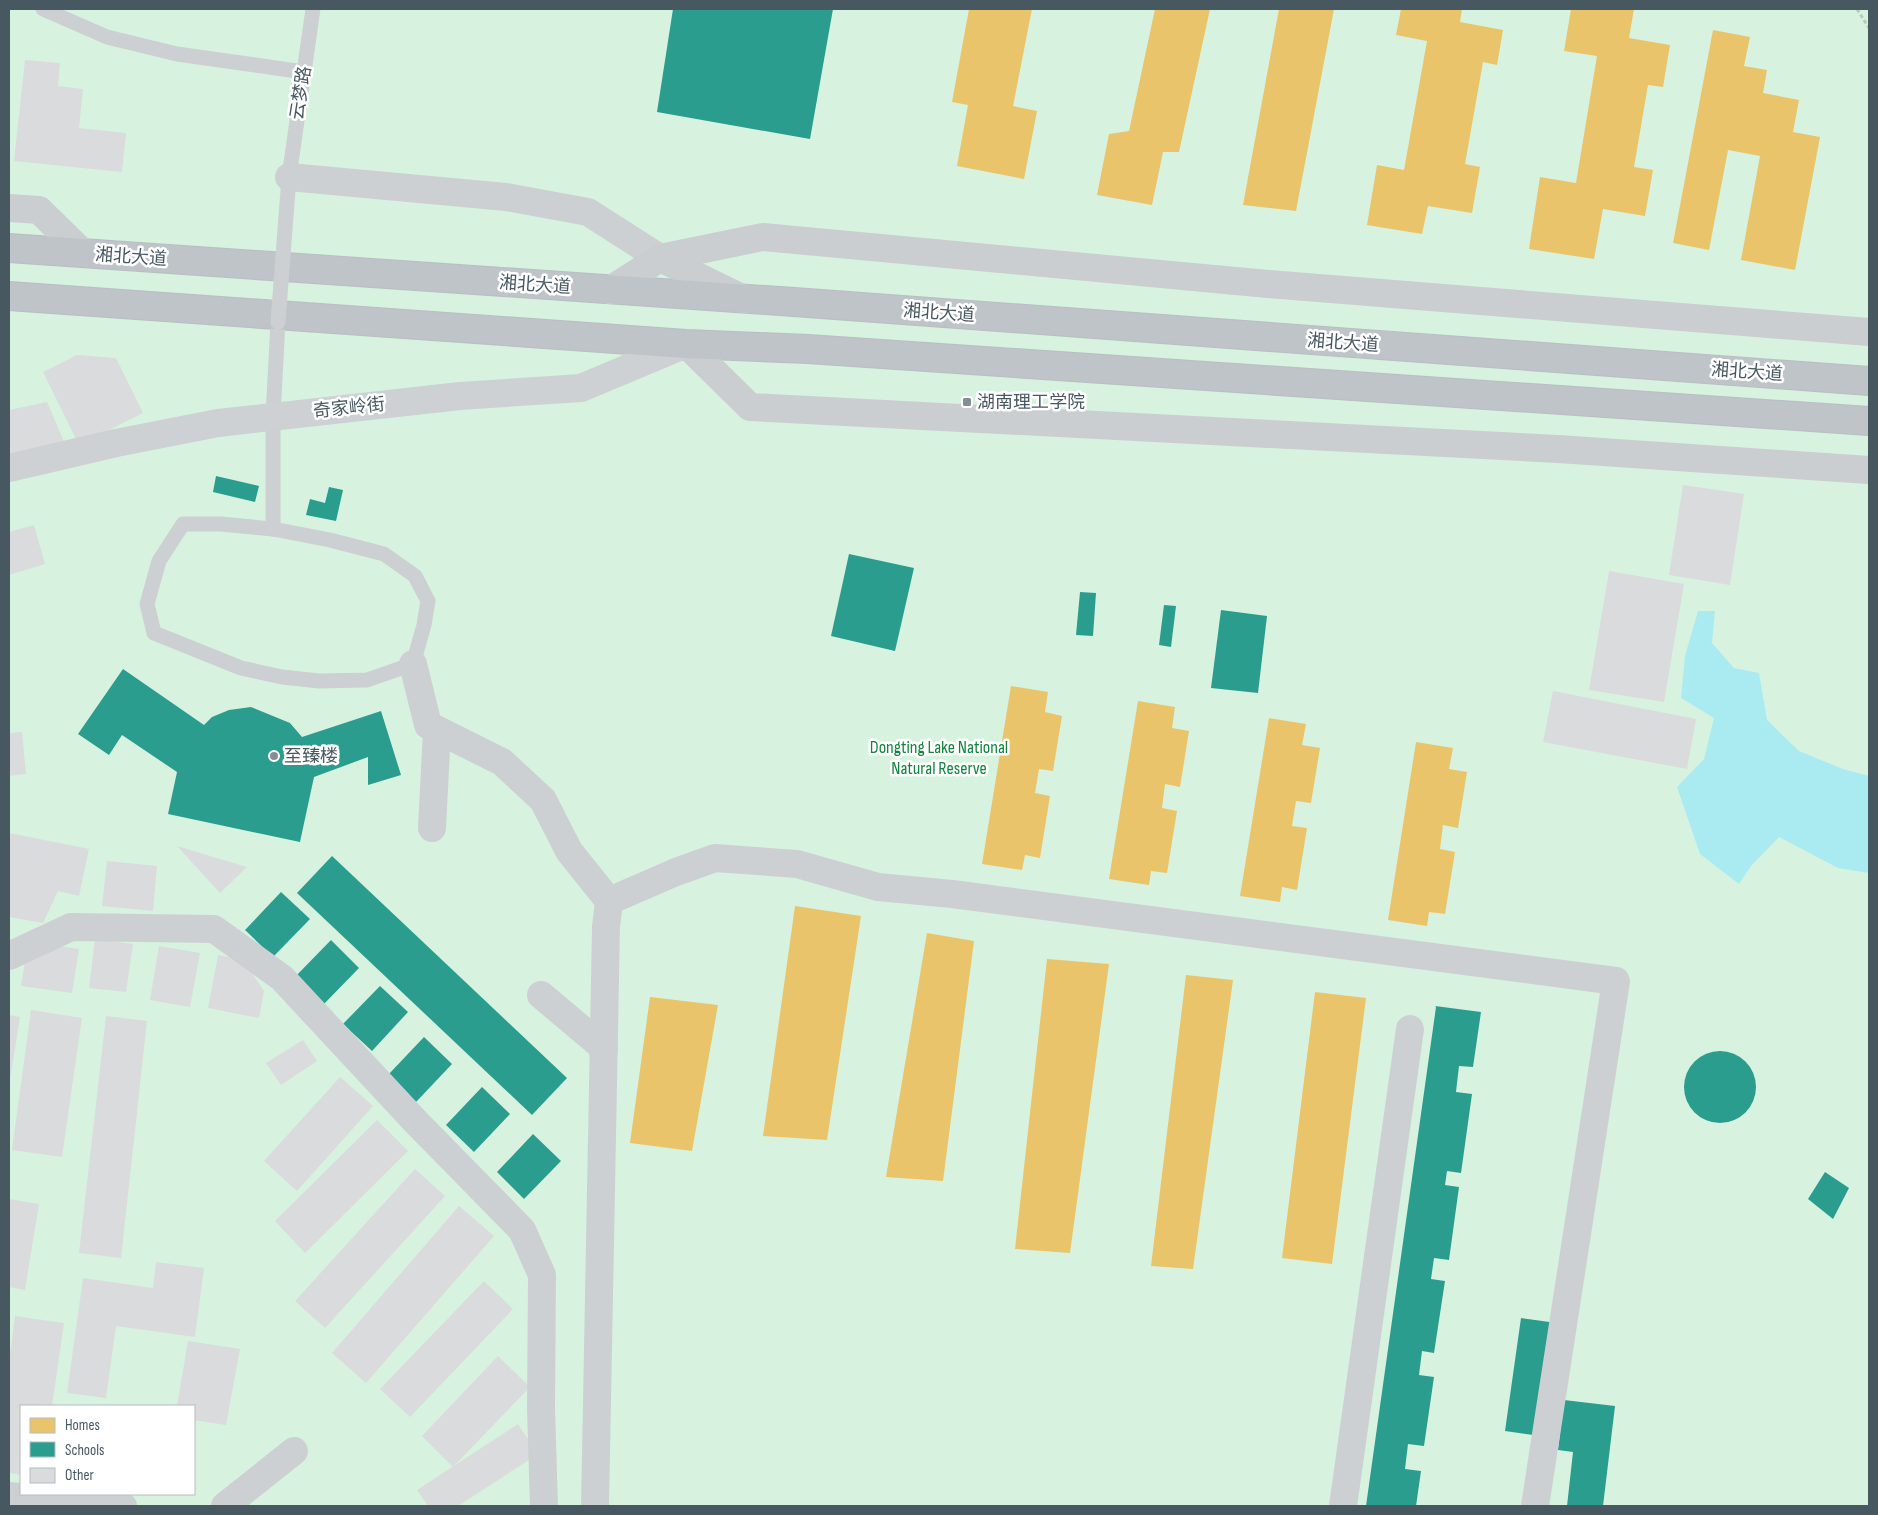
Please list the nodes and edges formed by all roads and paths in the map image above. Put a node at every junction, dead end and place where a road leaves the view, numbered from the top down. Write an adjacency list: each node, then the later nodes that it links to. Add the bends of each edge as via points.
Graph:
1 (43, 9): 4 (lane)
2 (313, 9): 6 (lane, 云梦路)
3 (1857, 9): 5 (path)
4 (68, 14): 6 (lane, via 107,37 177,54)
5 (1869, 28)
6 (304, 72): 7 (lane, 云梦路)
7 (289, 177): 11 (street, via 506,197 588,212); 18 (lane, 云梦路, bridge)
8 (9, 208): 10 (main road, via 39,210)
9 (9, 248): 10 (highway, 湘北大道)
10 (84, 253): 12 (highway, 湘北大道)
11 (660, 258): 12 (main road); 14 (main road); 15 (main road, via 763,237 1268,284)
12 (610, 290): 14 (highway, 湘北大道)
13 (9, 296): 16 (highway)
14 (744, 299): 17 (highway, 湘北大道)
15 (1869, 332)
16 (686, 344): 18 (street, 奇家岭街, via 581,388 460,396); 19 (highway, via 828,350); 21 (main road, via 750,407 1558,449)
17 (1869, 381)
18 (274, 416): 20 (street, 奇家岭街, via 209,424); 22 (lane, 云梦路)
19 (1869, 421)
20 (9, 468)
21 (1869, 470)
22 (273, 529): 23 (lane, via 384,554 415,576 428,601); 23 (lane, via 183,524 159,561 146,604 154,633 241,668 282,677 319,681 367,680)
23 (413, 664): 24 (street, via 428,725)
24 (437, 730): 25 (street); 26 (street, via 502,762 543,800 569,852)
25 (432, 828)
26 (609, 901): 30 (street); 38 (street, via 715,858 797,864 878,887 962,895 1616,981)
27 (9, 956): 35 (street, via 71,927 214,929 282,978 522,1230 542,1275)
28 (541, 995): 30 (street)
29 (1410, 1029): 37 (street)
30 (604, 1048): 36 (street)
31 (294, 1451): 34 (street)
32 (9, 1496): 33 (street)
33 (123, 1506)
34 (225, 1506)
35 (544, 1506)
36 (595, 1506)
37 (1343, 1506)
38 (1535, 1506)

